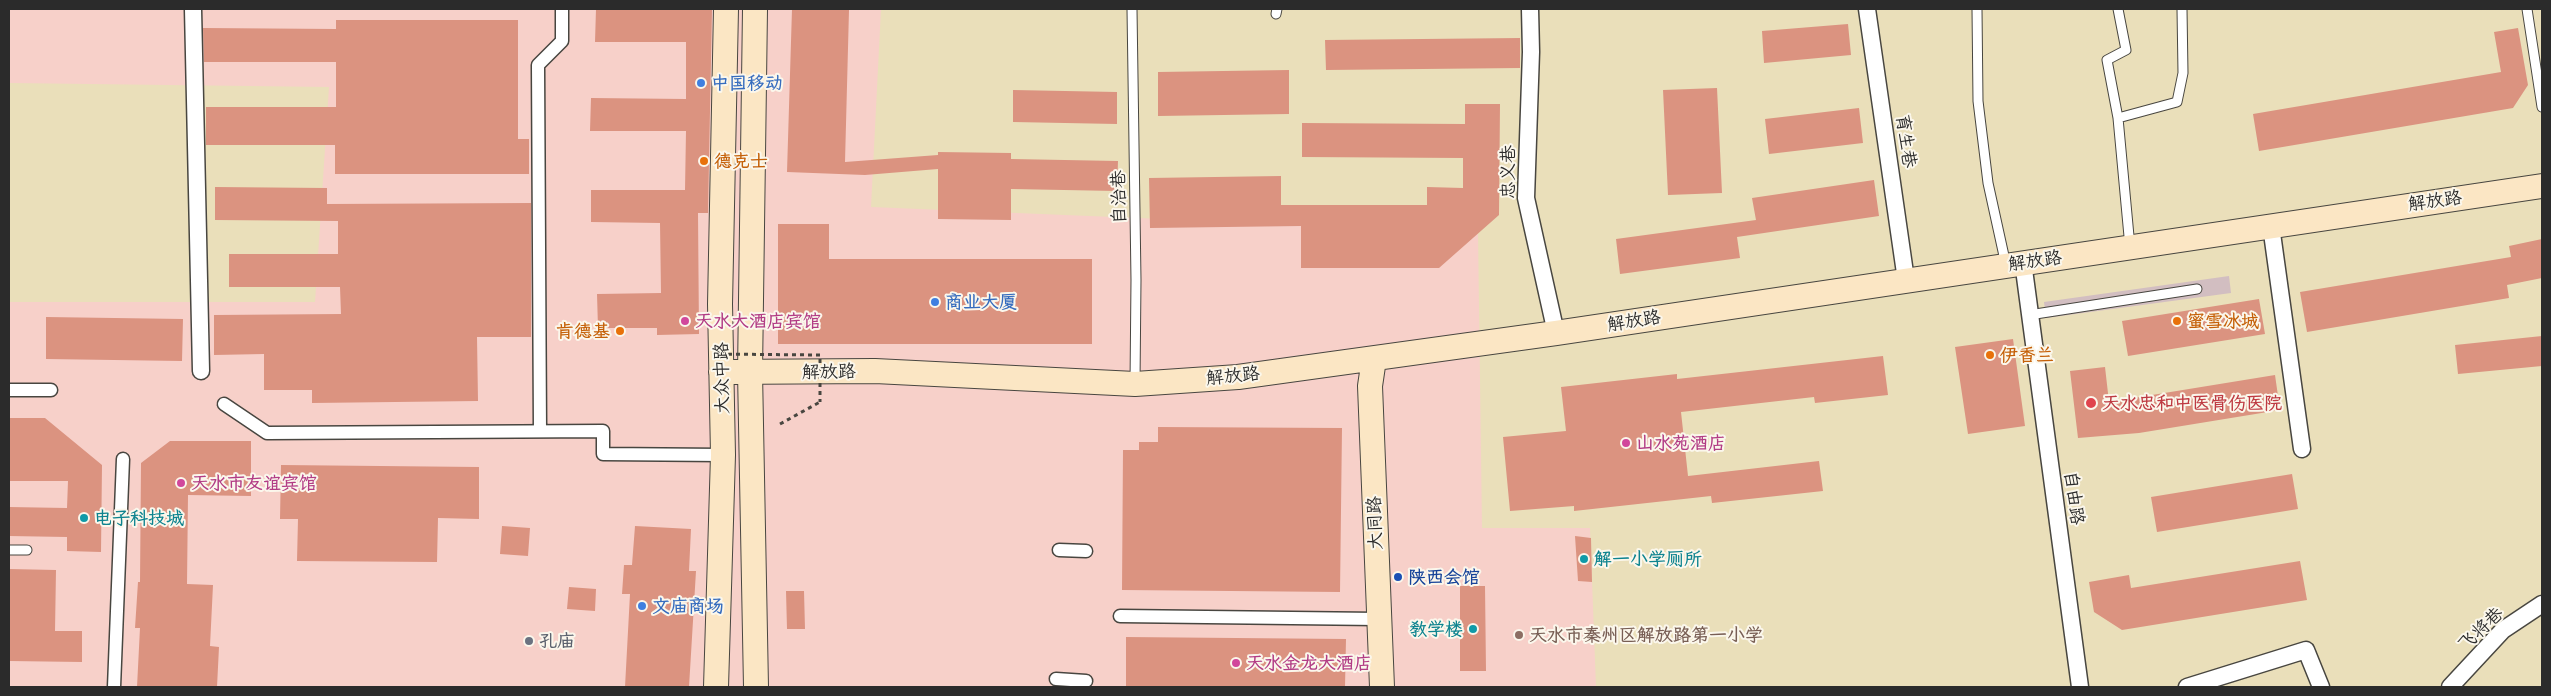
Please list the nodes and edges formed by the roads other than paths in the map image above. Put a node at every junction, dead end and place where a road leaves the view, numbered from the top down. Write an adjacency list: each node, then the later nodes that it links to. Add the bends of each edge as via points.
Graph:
1 (193, 9): 24 (street)
2 (562, 9): 30 (street, via 562,41 538,65)
3 (726, 9): 23 (main road, 大众中路)
4 (755, 9): 25 (main road, 大众中路)
5 (1132, 9): 26 (lane, 自治巷)
6 (1530, 9): 21 (street, 忠义巷, via 1526,198)
7 (1867, 9): 18 (street, 育生巷)
8 (1977, 9): 17 (lane, via 1978,101 1988,183)
9 (2118, 9): 13 (lane, via 2126,50 2107,60)
10 (2182, 9): 13 (lane, via 2183,73 2177,102)
11 (2527, 9): 12 (lane)
12 (2542, 107)
13 (2118, 118): 16 (lane)
14 (2542, 186): 15 (main road, 解放路)
15 (2271, 226): 16 (main road, 解放路); 31 (street)
16 (2130, 247): 17 (main road, 解放路)
17 (2014, 264): 18 (main road, 解放路); 20 (street, 自由路)
18 (1906, 280): 21 (main road, 解放路)
19 (2197, 289): 20 (lane)
20 (2030, 315): 47 (street, 自由路)
21 (1556, 333): 22 (main road, 解放路)
22 (1374, 359): 26 (main road, 解放路, via 1238,376); 40 (main road, 大同路, via 1370,386)
23 (716, 363): 25 (main road, 解放路); 32 (main road, 大众中路)
24 (202, 371)
25 (750, 372): 26 (main road, 解放路, via 875,371); 45 (main road, 大众中路)
26 (1135, 384)
27 (9, 390): 28 (street)
28 (51, 390)
29 (224, 404): 30 (street, via 267,432)
30 (540, 431): 32 (street, via 603,431 603,454)
31 (2302, 449)
32 (723, 455): 44 (main road, 大众中路)
33 (124, 459): 43 (street)
34 (9, 550): 35 (lane)
35 (27, 550)
36 (1058, 550): 37 (street)
37 (1086, 551)
38 (2542, 604): 50 (street, 飞将巷, via 2503,630)
39 (1120, 616): 40 (street)
40 (1378, 619): 46 (main road, 大同路)
41 (1056, 680): 42 (street)
42 (1086, 681)
43 (114, 687)
44 (716, 687)
45 (756, 687)
46 (1382, 687)
47 (2080, 687)
48 (2187, 687): 49 (street, via 2306,650)
49 (2321, 687)
50 (2450, 687)

